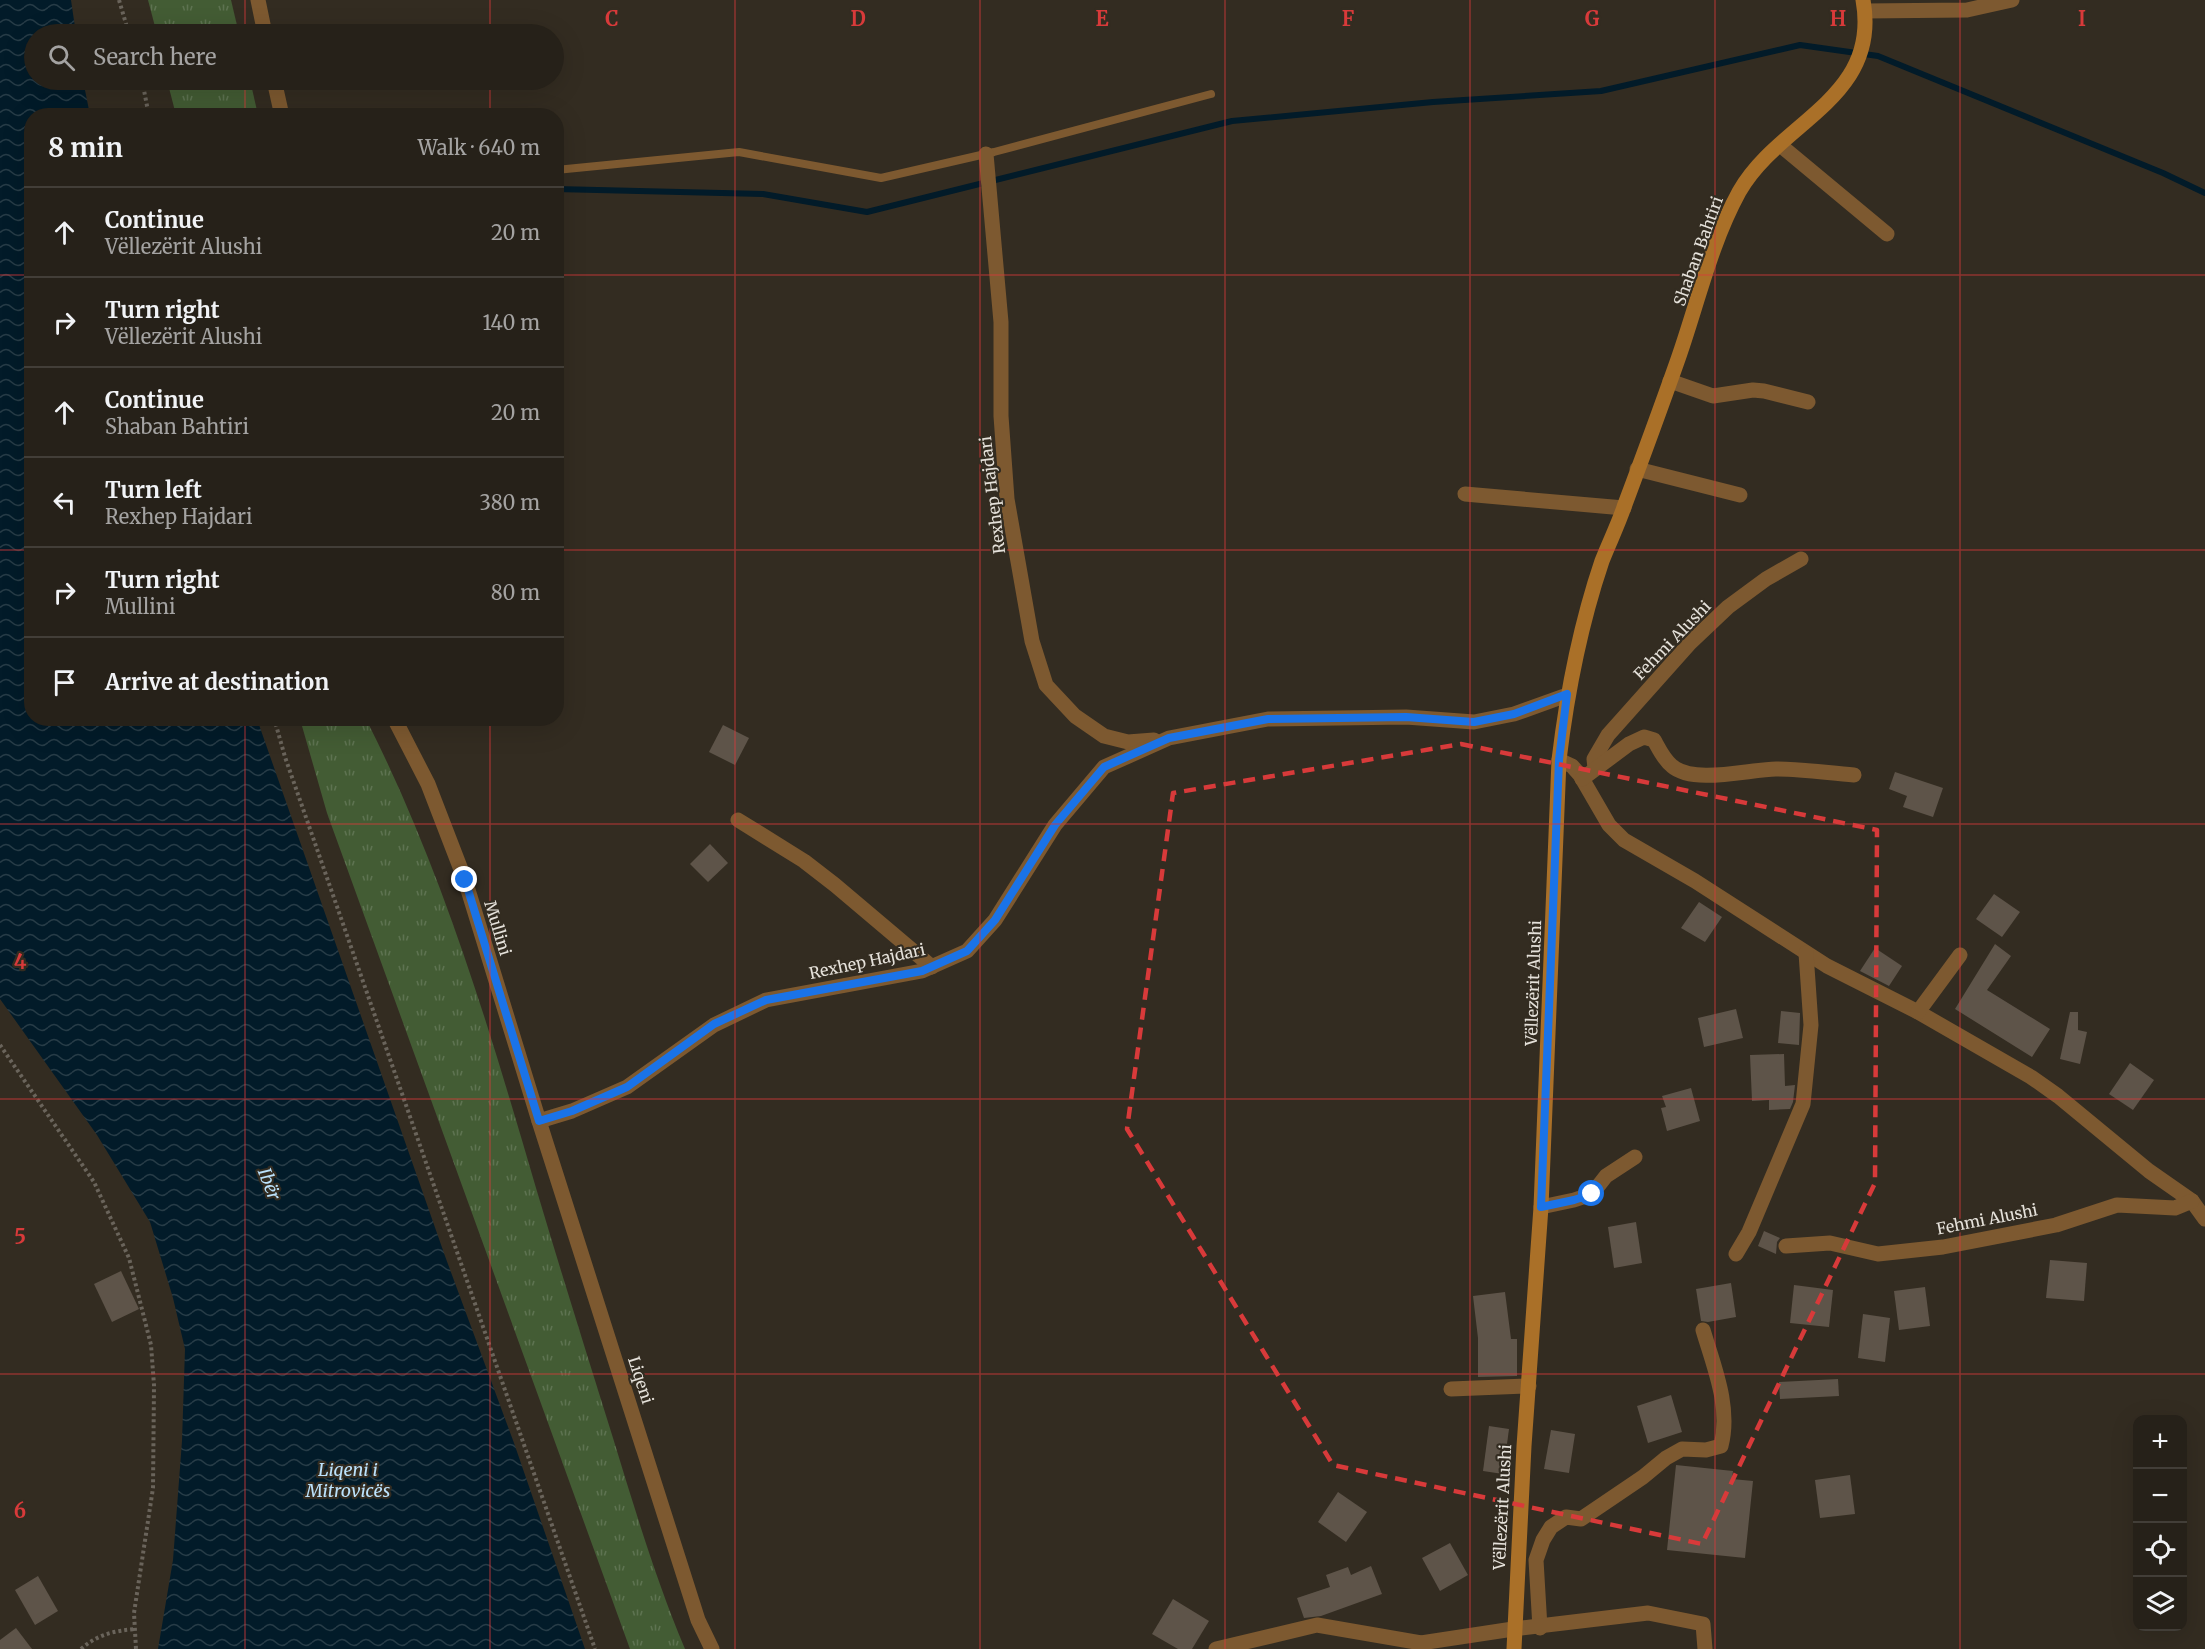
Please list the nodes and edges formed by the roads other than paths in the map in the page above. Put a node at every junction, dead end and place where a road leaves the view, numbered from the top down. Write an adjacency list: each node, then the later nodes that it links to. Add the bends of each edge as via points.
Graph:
1 (258, 0): 4 (street)
2 (2005, 1): 3 (street, via 1967,10)
3 (1864, 5): 8 (main road, Shaban Bahtiri, via 1863,42 1848,81)
4 (263, 24)
5 (276, 90): 7 (street)
6 (1211, 94): 9 (lane)
7 (280, 108)
8 (1780, 145): 11 (street); 12 (main road, Shaban Bahtiri, via 1741,190 1723,225)
9 (986, 154): 10 (lane, via 882,178 739,152); 21 (street, Rexhep Hajdari, via 1001,322 1001,416 1007,499 1032,641 1046,685 1075,716 1104,736 1128,742)
10 (564, 169)
11 (1887, 234)
12 (1670, 381): 13 (street, via 1713,396 1753,390); 14 (main road, Shaban Bahtiri)
13 (1808, 402)
14 (1637, 469): 16 (street); 17 (main road, Shaban Bahtiri)
15 (1465, 494): 17 (street)
16 (1740, 495)
17 (1624, 508): 19 (main road, Shaban Bahtiri, via 1602,561)
18 (1801, 559): 23 (street, Fehmi Alushi, via 1766,579 1690,643 1608,735 1594,759)
19 (1567, 694): 21 (street, Rexhep Hajdari, via 1514,714 1474,722 1406,717 1268,719); 22 (main road, Shaban Bahtiri)
20 (398, 726): 31 (street, Mullini, via 428,784 465,880)
21 (1169, 738): 29 (street, Rexhep Hajdari, via 1104,767 1055,825 995,920 967,951)
22 (1559, 760): 25 (street, via 1572,766); 34 (main road, Vëllezërit Alushi)
23 (1594, 768): 24 (street, Fehmi Alushi, via 1644,736 1654,740 1673,768 1690,773 1727,776 1775,769); 25 (street, Fehmi Alushi)
24 (1854, 775)
25 (1582, 779): 27 (street, via 1609,825 1624,840)
26 (738, 820): 29 (street, via 828,879)
27 (1806, 953): 30 (street); 37 (street, via 1811,1025 1803,1104)
28 (1960, 955): 30 (street)
29 (932, 967): 31 (street, Rexhep Hajdari, via 884,980 766,1000 714,1024 627,1087)
30 (1918, 1012): 33 (street, via 2058,1096)
31 (539, 1121): 43 (street, Liqeni, via 698,1620)
32 (1635, 1157): 34 (street, via 1606,1176 1592,1194)
33 (2192, 1201): 35 (street); 36 (street, Fehmi Alushi, via 2175,1208 2117,1205 2056,1225 1943,1247 1878,1254 1830,1243)
34 (1541, 1207): 39 (main road, Vëllezërit Alushi)
35 (2205, 1219)
36 (1786, 1246)
37 (1736, 1254)
38 (1703, 1330): 41 (street, via 1722,1394 1725,1432 1721,1446 1682,1449 1581,1519 1566,1517 1551,1527 1536,1560)
39 (1529, 1386): 40 (street); 42 (main road, Vëllezërit Alushi)
40 (1451, 1389)
41 (1539, 1628): 42 (street); 46 (street, via 1648,1613 1703,1624)
42 (1514, 1629): 44 (street, via 1421,1643 1317,1625); 45 (main road, Vëllezërit Alushi)
43 (712, 1649)
44 (1216, 1649)
45 (1512, 1649)
46 (1706, 1649)

